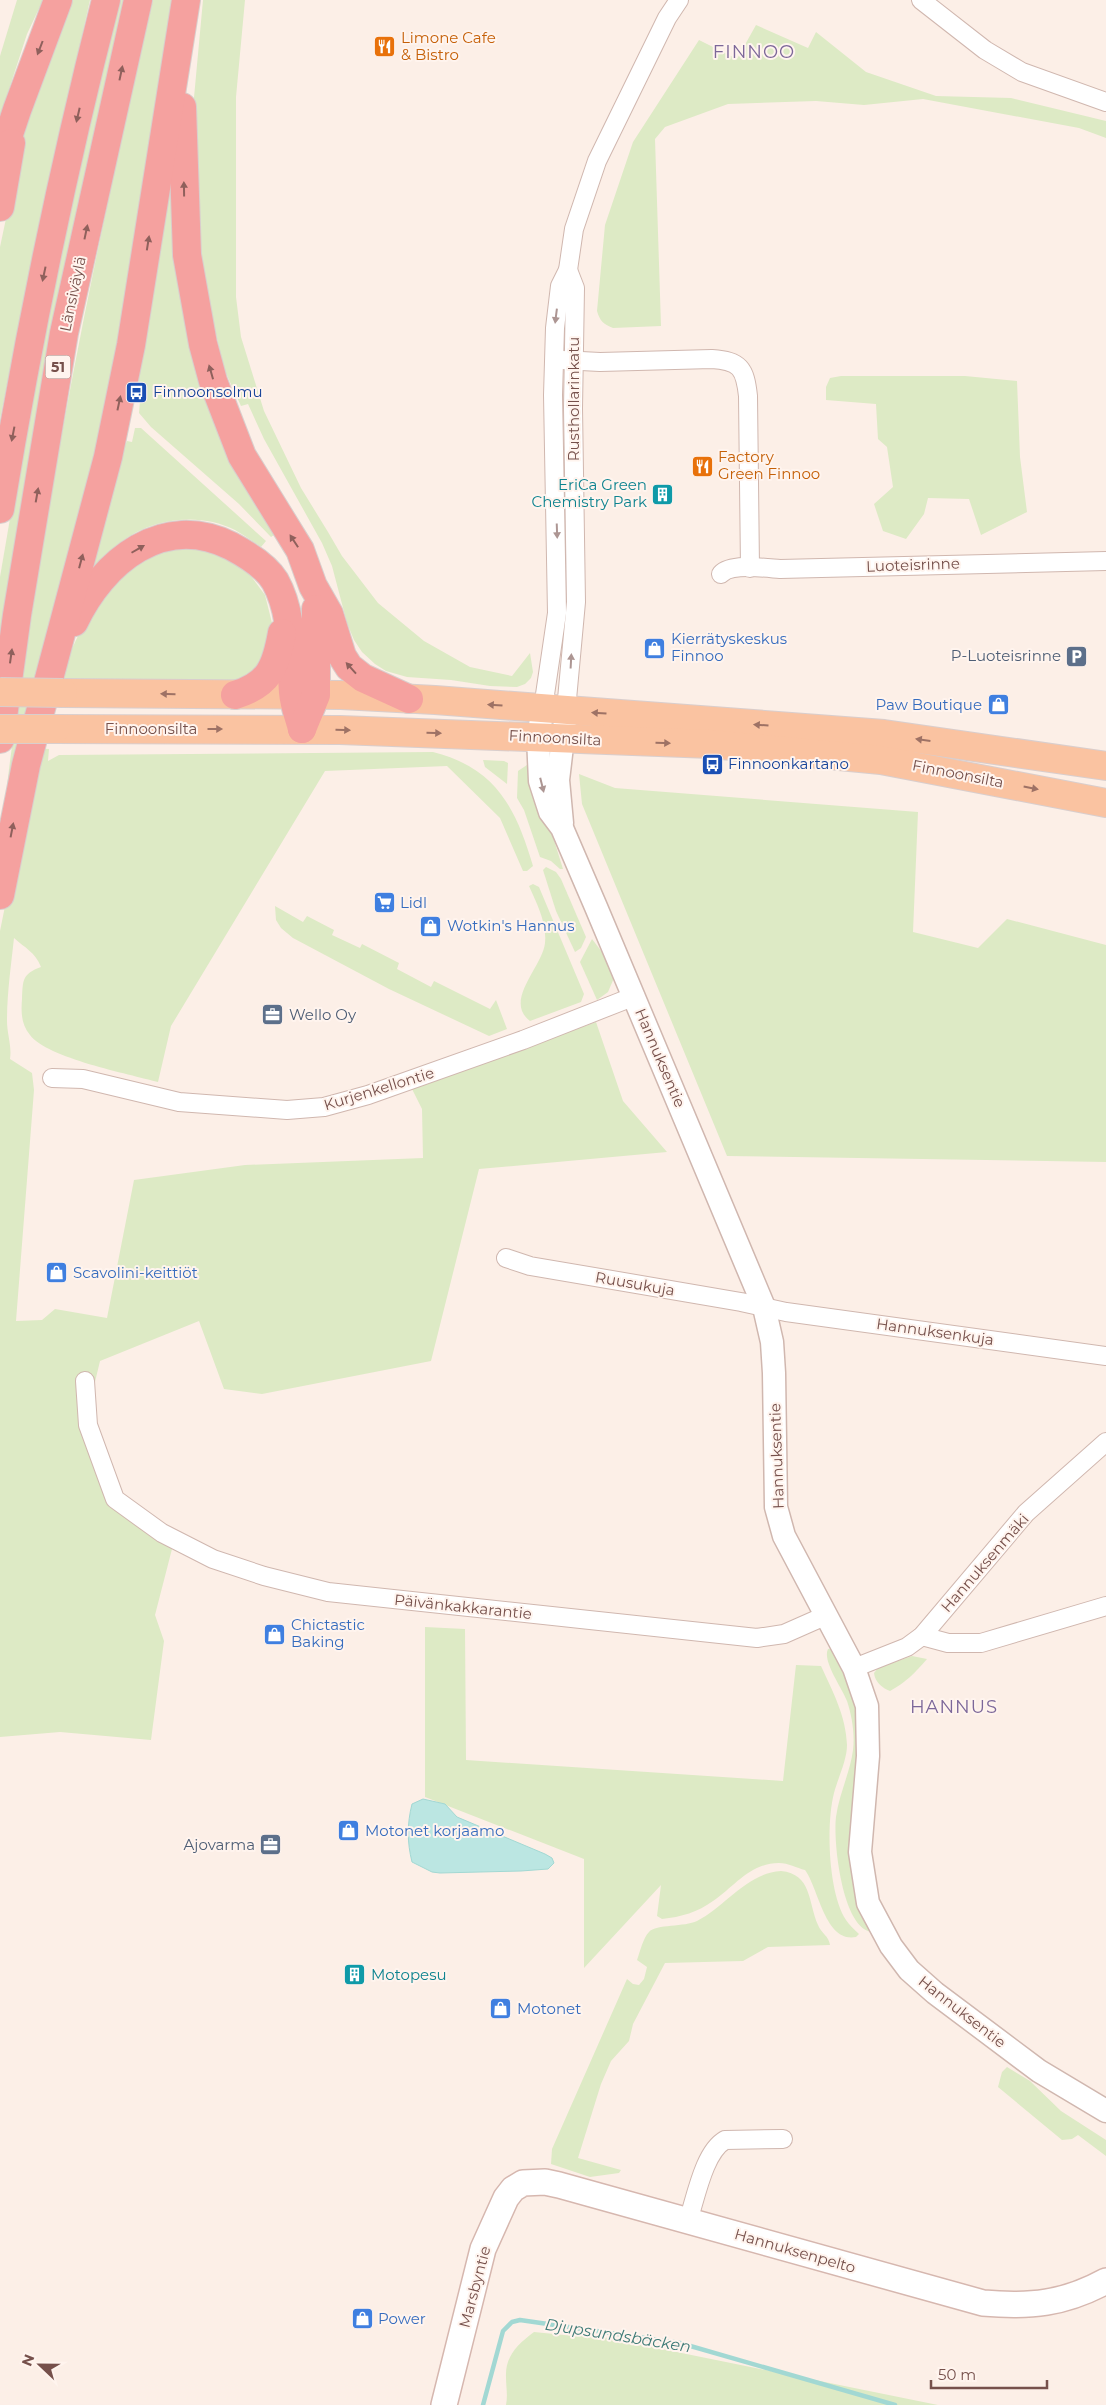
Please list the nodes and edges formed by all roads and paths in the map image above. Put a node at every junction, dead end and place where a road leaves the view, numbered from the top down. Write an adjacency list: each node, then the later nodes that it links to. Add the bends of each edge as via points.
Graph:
1 (58, 0): 9 (highway, one-way to 9)
2 (106, 0): 15 (highway, 51, one-way to 15, via 35,317)
3 (138, 0): 29 (highway, Länsiväylä / 51, one-way to 3, via 64,333)
4 (186, 0): 7 (highway)
5 (679, 0): 12 (street, Rusthollarinkatu, via 662,26 597,161 574,229)
6 (922, 0): 8 (street, via 985,50 1022,72)
7 (181, 28): 19 (highway, one-way to 7, via 300,550 242,456 213,381 203,344 192,289 185,225); 21 (highway, one-way to 7, via 108,457 131,345)
8 (1106, 102)
9 (17, 110): 10 (highway); 11 (highway)
10 (0, 161)
11 (0, 206)
12 (568, 270): 13 (street, Rusthollarinkatu, one-way to 13, via 560,286); 14 (street, Rusthollarinkatu, via 575,288)
13 (553, 359): 14 (street); 26 (street, Rusthollarinkatu, one-way to 26, via 557,612)
14 (574, 361): 17 (street, via 712,359 731,362 743,371 748,396); 26 (street, Rusthollarinkatu, one-way to 14, via 576,602)
15 (0, 509)
16 (1106, 561): 17 (street, Luoteisrinne)
17 (750, 568): 18 (street, Luoteisrinne, via 726,570)
18 (721, 574)
19 (313, 586): 24 (highway, via 317,618); 25 (highway, one-way to 19, via 363,678 349,667)
20 (286, 609): 21 (highway, one-way to 20, via 80,608 100,579 120,559 168,536 196,534 217,539 241,551 263,567 274,580); 23 (highway, via 272,670 251,690); 24 (highway)
21 (55, 659): 33 (highway, one-way to 21, via 26,765)
22 (0, 692): 23 (main road, Finnoonsilta, one-way to 22, bridge)
23 (235, 695): 24 (main road, Finnoonsilta)
24 (304, 695): 25 (main road, Finnoonsilta); 28 (highway)
25 (409, 699): 26 (main road, Finnoonsilta, one-way to 25)
26 (555, 709): 30 (street, Hannuksentie); 31 (main road, Finnoonsilta, one-way to 26, via 884,734)
27 (0, 729): 28 (main road, Finnoonsilta, one-way to 28, bridge)
28 (302, 729): 30 (main road, Finnoonsilta, one-way to 30)
29 (0, 738)
30 (550, 738): 32 (main road, Finnoonsilta, one-way to 32, via 711,744 881,760); 34 (street, Hannuksentie, via 540,781 550,812 562,828)
31 (1106, 766)
32 (1106, 803)
33 (0, 895)
34 (635, 996): 35 (street, Kurjenkellontie, via 523,1040 368,1095 324,1107 270,1110 179,1102 83,1079); 37 (street, Hannuksentie)
35 (52, 1078)
36 (506, 1258): 37 (street, Ruusukuja, via 530,1266)
37 (764, 1307): 38 (street, Hannuksenkuja); 42 (street, Hannuksentie, via 772,1342 774,1373 776,1508 784,1536)
38 (1106, 1356)
39 (85, 1381): 42 (street, Päivänkakkarantie, via 88,1424 115,1499 162,1533 213,1559 264,1576 328,1592 757,1638 784,1634)
40 (1106, 1442): 43 (street, Hannuksenmäki, via 1026,1514)
41 (1106, 1606): 43 (street, via 981,1643 948,1643)
42 (827, 1615): 44 (street, Hannuksentie)
43 (922, 1636): 44 (street, Hannuksenmäki, via 908,1647)
44 (854, 1668): 45 (street, Hannuksentie, via 867,1706 868,1722 860,1852 868,1903 877,1923 909,1970 935,1994 1039,2071)
45 (1106, 2111)
46 (783, 2139): 48 (street, via 725,2140 718,2144 709,2158)
47 (499, 2214): 48 (main road, Hannuksenpelto, via 513,2189 523,2184 545,2182); 50 (main road, Marsbyntie, via 483,2249); 51 (main road, Marsbyntie, via 498,2251)
48 (688, 2221): 49 (main road, Hannuksenpelto, via 983,2303 1044,2304 1086,2292)
49 (1106, 2281)
50 (444, 2405)
51 (459, 2405)

